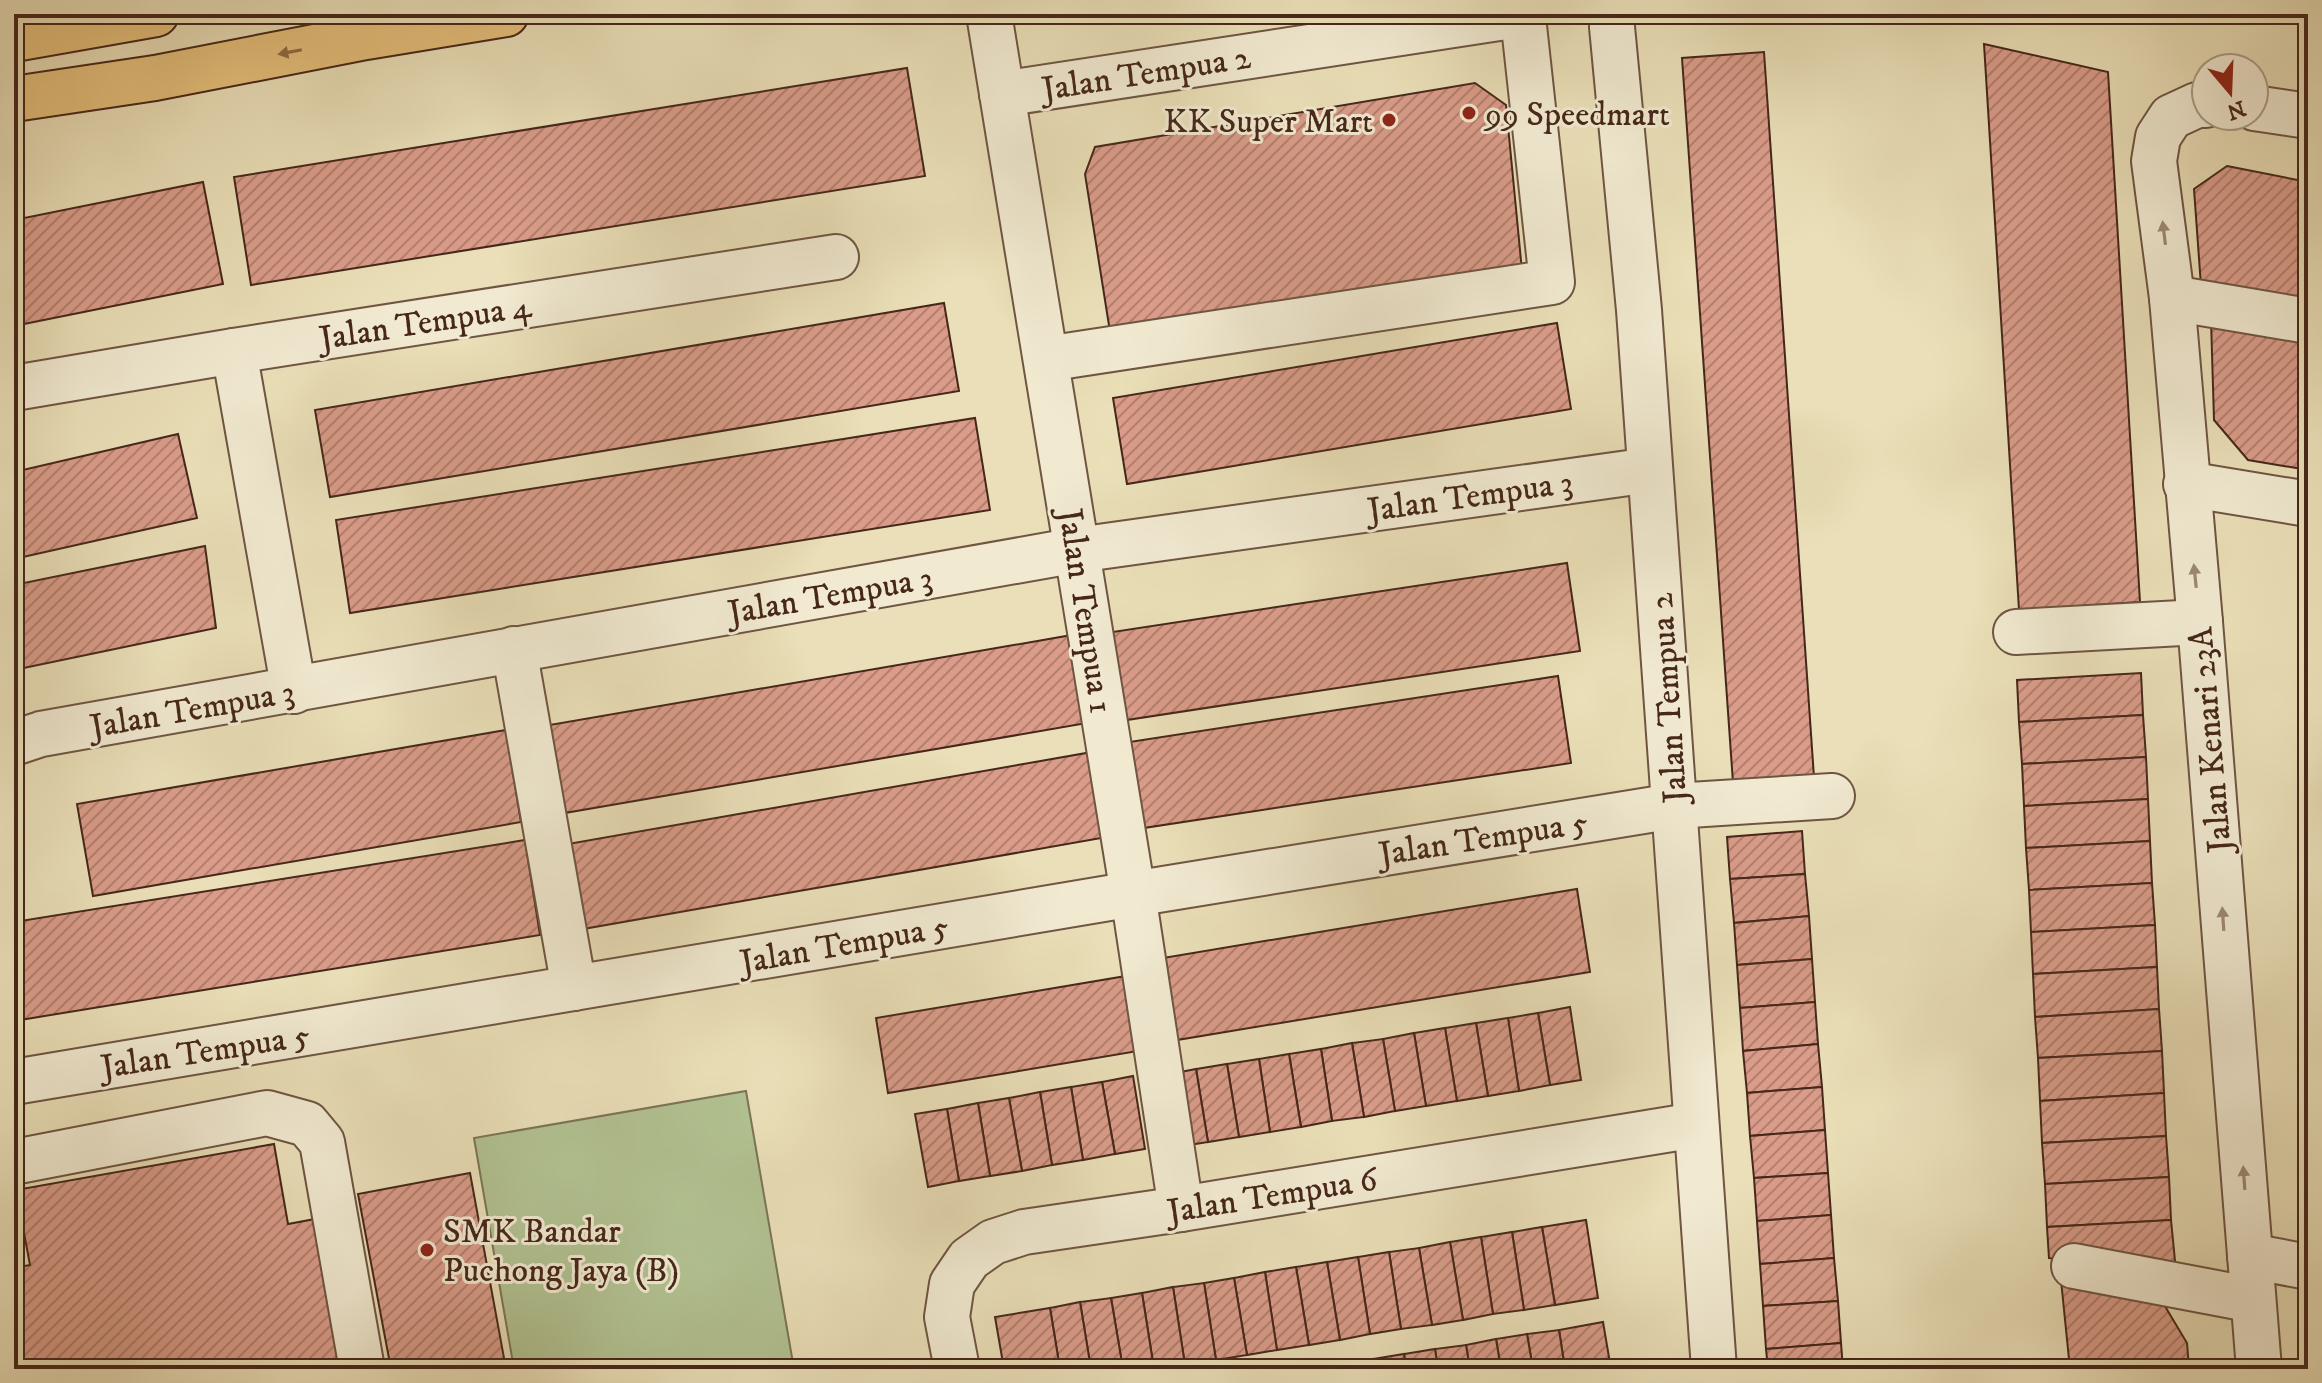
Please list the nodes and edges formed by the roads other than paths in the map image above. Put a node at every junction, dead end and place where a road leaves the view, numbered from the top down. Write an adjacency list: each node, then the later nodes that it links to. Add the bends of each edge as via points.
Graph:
1 (156, 14): 6 (main road)
2 (506, 14): 4 (main road)
3 (989, 14): 7 (street, Jalan Tempua 1)
4 (365, 25): 8 (main road, one-way to 8, via 155,78)
5 (1612, 27): 18 (street, Jalan Tempua 2)
6 (14, 39)
7 (1002, 94): 16 (street, Jalan Tempua 1); 16 (street, Jalan Tempua 2, via 1512,16 1524,26 1552,282)
8 (14, 99)
9 (2270, 110): 11 (street)
10 (2188, 111): 13 (street, Jalan Kenari 23A, one-way to 10, via 2154,161 2158,137)
11 (2308, 116)
12 (836, 257): 15 (street, Jalan Tempua 4)
13 (2172, 298): 14 (street); 19 (street, Jalan Kenari 23A)
14 (2308, 321)
15 (234, 351): 17 (street, Jalan Tempua 4); 25 (street)
16 (1046, 359): 21 (street, Jalan Tempua 1)
17 (14, 388)
18 (1650, 470): 21 (street, Jalan Tempua 3); 28 (street, Jalan Tempua 2)
19 (2186, 484): 20 (street); 22 (street, Jalan Kenari 23A, one-way to 19)
20 (2308, 504)
21 (1077, 550): 24 (street, Jalan Tempua 3); 29 (street, Jalan Tempua 1)
22 (2200, 622): 23 (street); 35 (street, Jalan Kenari 23A, one-way to 22)
23 (2016, 632)
24 (514, 649): 25 (street, Jalan Tempua 3); 30 (street)
25 (294, 691): 26 (street, Jalan Tempua 3)
26 (14, 743)
27 (1832, 796): 28 (street, Jalan Tempua 5)
28 (1674, 806): 29 (street, Jalan Tempua 5); 32 (street, Jalan Tempua 2)
29 (1133, 894): 30 (street, Jalan Tempua 5); 34 (street, Jalan Tempua 1)
30 (574, 988): 31 (street, Jalan Tempua 5)
31 (14, 1082)
32 (1696, 1125): 34 (street, Jalan Tempua 6); 41 (street, Jalan Tempua 2)
33 (14, 1162): 39 (street, via 267,1113 307,1124 322,1142)
34 (1181, 1209): 40 (street, Jalan Tempua 6, via 1024,1232 993,1242 969,1259 952,1284 947,1317)
35 (2250, 1256): 37 (street); 38 (street, Jalan Kenari 23A)
36 (2074, 1266): 38 (street)
37 (2308, 1267)
38 (2253, 1300): 42 (street, Jalan Kenari 23A)
39 (362, 1369)
40 (957, 1369)
41 (1714, 1369)
42 (2259, 1369)

